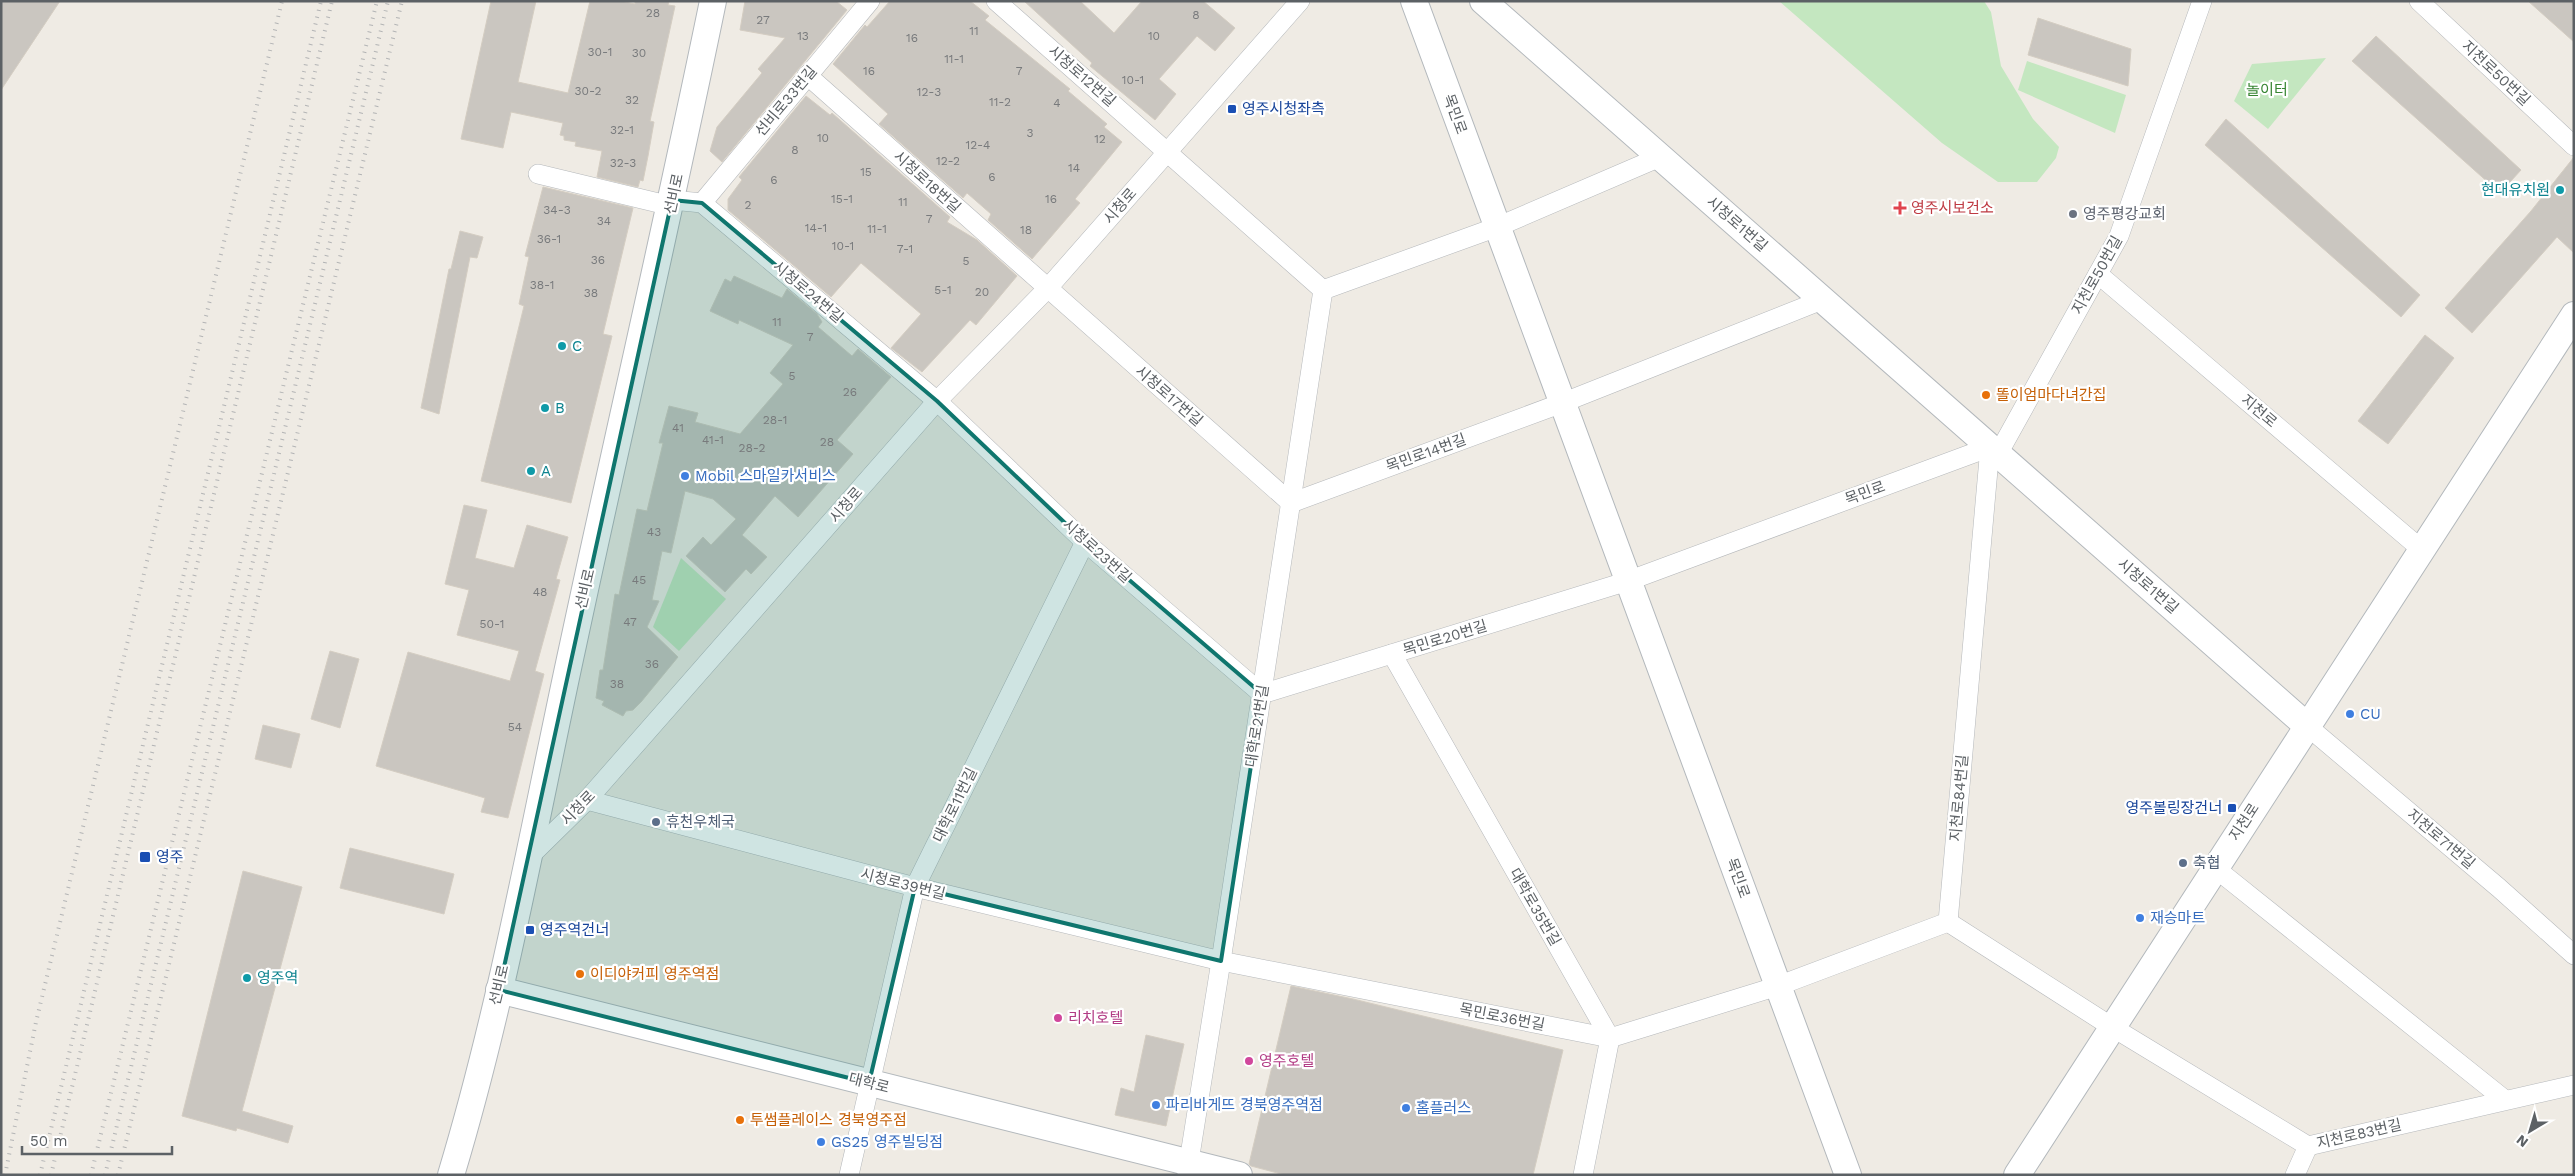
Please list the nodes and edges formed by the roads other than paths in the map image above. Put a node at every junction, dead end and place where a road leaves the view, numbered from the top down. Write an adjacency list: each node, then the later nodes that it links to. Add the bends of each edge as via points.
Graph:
1 (713, 1): 14 (main road, 선비로)
2 (870, 1): 9 (street, 선비로33번길)
3 (996, 1): 11 (street, 시청로12번길)
4 (1300, 1): 11 (street, 시청로)
5 (1414, 1): 16 (main road, 목민로)
6 (1483, 1): 12 (main road, 시청로1번길)
7 (2202, 1): 17 (street, 지천로50번길, via 2119,236)
8 (2419, 1): 10 (street, 지천로50번길)
9 (807, 75): 15 (street, 선비로33번길); 18 (street, 시청로18번길)
10 (2574, 146)
11 (1168, 151): 18 (street, 시청로); 19 (street)
12 (1660, 157): 16 (street); 20 (main road, 시청로1번길)
13 (538, 174): 14 (street)
14 (672, 203): 15 (street); 33 (main road, 선비로)
15 (702, 203): 22 (street, 시청로24번길)
16 (1497, 227): 19 (street); 23 (main road, 목민로)
17 (2098, 274): 24 (street, 지천로50번길); 27 (street, 지천로)
18 (1047, 289): 22 (street, 시청로); 25 (street, 시청로17번길)
19 (1323, 290): 25 (street, 대학로21번길)
20 (1822, 300): 23 (street); 24 (main road, 시청로1번길)
21 (2574, 314): 27 (main road, 지천로)
22 (937, 401): 26 (street, 시청로23번길); 32 (street, 시청로)
23 (1562, 403): 25 (street, 목민로14번길); 28 (main road, 목민로)
24 (1994, 451): 28 (street, 목민로); 31 (main road, 시청로1번길); 36 (street, 지천로84번길)
25 (1290, 503): 30 (street, 대학로21번길)
26 (1085, 542): 30 (street, 시청로23번길); 35 (street, 대학로11번길)
27 (2421, 549): 31 (main road, 지천로)
28 (1628, 581): 29 (street, 목민로20번길); 39 (main road, 목민로)
29 (1392, 654): 30 (street, 목민로20번길); 42 (street, 대학로35번길)
30 (1262, 694): 38 (street, 대학로21번길)
31 (2306, 725): 34 (main road, 지천로); 37 (street, 지천로71번길)
32 (587, 800): 33 (street, 시청로); 35 (street, 시청로39번길)
33 (527, 859): 40 (main road, 선비로)
34 (2214, 868): 41 (main road, 지천로); 45 (street)
35 (914, 887): 38 (street, 시청로39번길); 43 (street, 대학로11번길)
36 (1948, 922): 39 (street); 41 (street)
37 (2574, 954)
38 (1221, 961): 42 (street, 목민로36번길); 47 (street, 대학로21번길)
39 (1778, 986): 42 (street, 목민로36번길); 52 (main road, 목민로)
40 (499, 990): 43 (main road, 대학로); 48 (main road, 선비로)
41 (2112, 1027): 46 (street, 지천로83번길); 53 (main road, 지천로)
42 (1610, 1038): 51 (street)
43 (869, 1083): 47 (main road, 대학로); 49 (street, 대학로11번길)
44 (2574, 1085): 45 (street, 지천로83번길)
45 (2504, 1100): 46 (street, 지천로83번길)
46 (2308, 1146): 54 (street)
47 (1188, 1168): 50 (main road, 대학로)
48 (452, 1173)
49 (849, 1175)
50 (1239, 1175)
51 (1584, 1175)
52 (1848, 1175)
53 (2017, 1175)
54 (2295, 1175)

